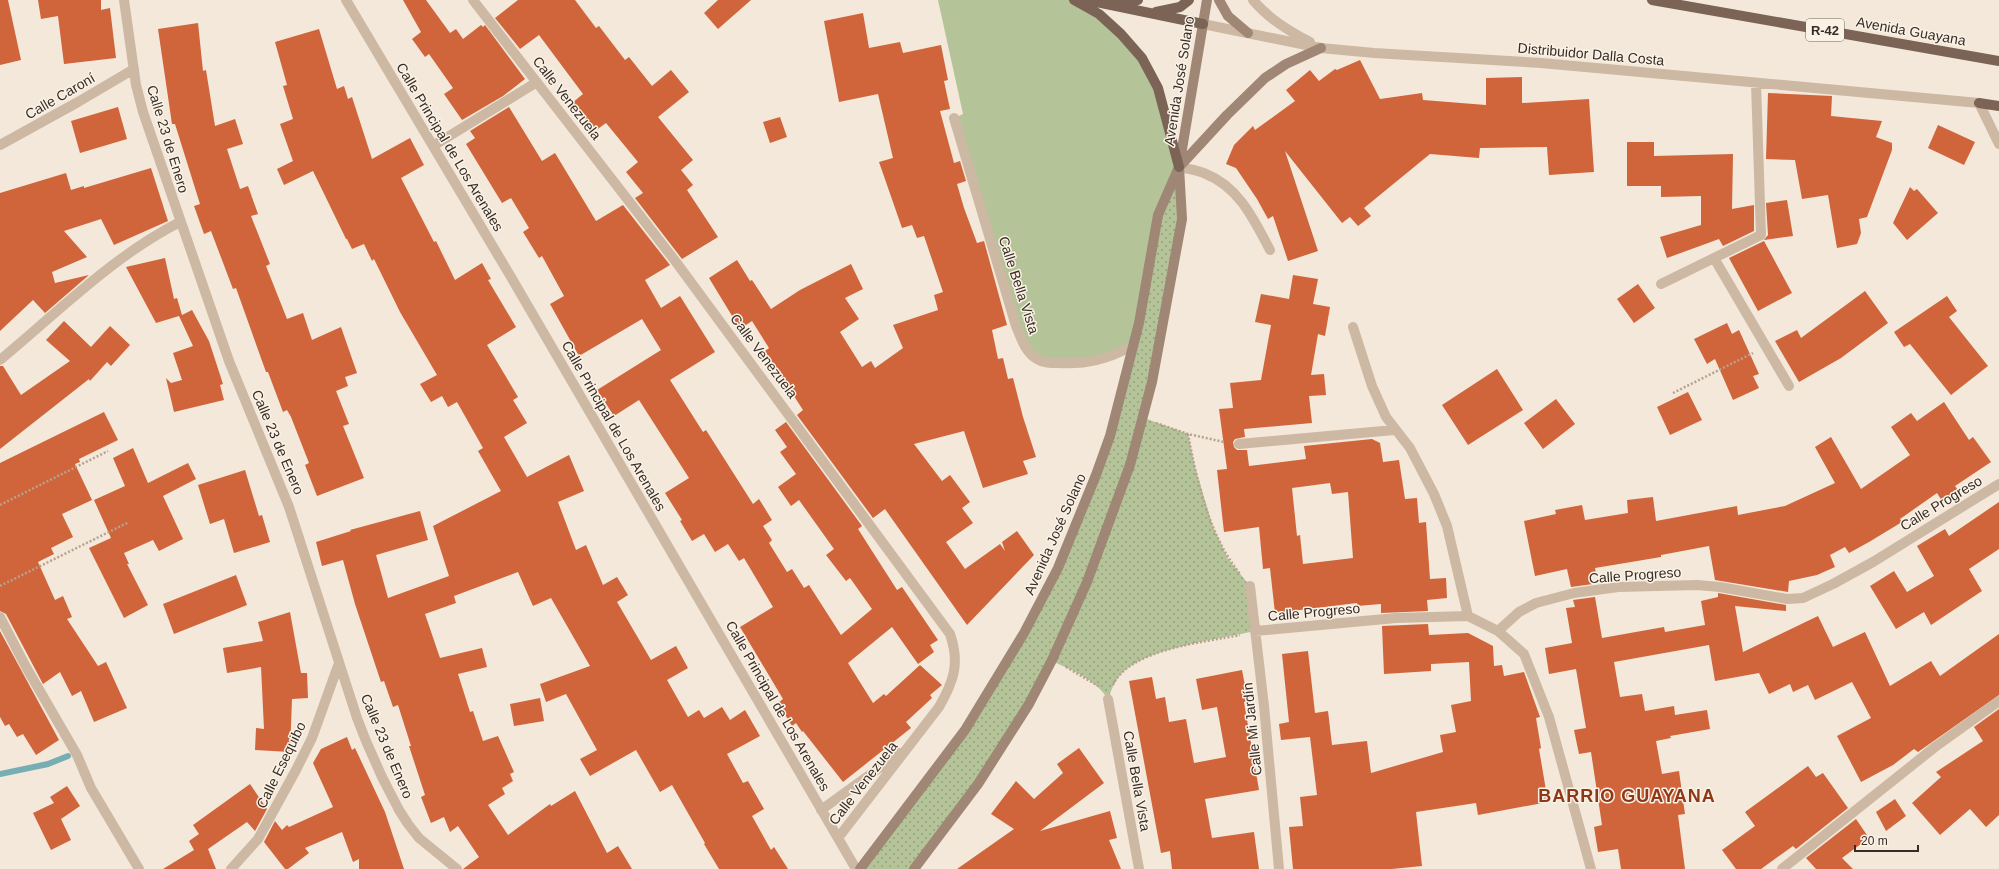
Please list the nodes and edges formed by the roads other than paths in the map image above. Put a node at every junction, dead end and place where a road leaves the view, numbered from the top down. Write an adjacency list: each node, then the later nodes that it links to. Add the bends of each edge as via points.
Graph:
1 (124, 0): 18 (street, Calle 23 de Enero)
2 (346, 0): 26 (street, Calle Principal de Los Arenales)
3 (473, 0): 19 (street, Calle Venezuela)
4 (1074, 0): 27 (main road, via 1099,14 1142,58 1158,88)
5 (1087, 0): 12 (main road)
6 (1138, 0): 12 (main road)
7 (1189, 0): 13 (main road, via 1180,7 1168,11)
8 (1207, 0): 14 (street, Avenida José Solano)
9 (1219, 0): 15 (street, via 1228,16)
10 (1253, 0): 16 (street, via 1262,12 1277,23)
11 (1652, 0): 17 (main road, Avenida Guayana / R-42)
12 (1106, 4): 13 (main road)
13 (1148, 13): 14 (main road)
14 (1203, 24): 15 (street, Distribuidor Dalla Costa); 27 (street, Avenida José Solano)
15 (1248, 32): 16 (street, Distribuidor Dalla Costa)
16 (1321, 48): 20 (street, Distribuidor Dalla Costa, via 1541,63); 27 (street, via 1286,64 1265,78)
17 (1999, 61)
18 (134, 69): 25 (street, Calle Caroní); 28 (street, Calle 23 de Enero, via 143,112)
19 (537, 82): 26 (street); 47 (street, Calle Venezuela, via 676,262 950,634 956,660 946,694)
20 (1756, 83): 21 (street, Distribuidor Dalla Costa); 30 (street, via 1761,234)
21 (1979, 103): 22 (main road); 24 (street)
22 (1999, 106)
23 (954, 118): 33 (street, Calle Bella Vista, via 1016,326 1029,353 1037,360 1049,363 1087,363 1103,360)
24 (1999, 144)
25 (0, 145)
26 (433, 146): 48 (street, Calle Principal de Los Arenales)
27 (1179, 167): 29 (street, via 1206,174 1229,188 1245,205); 33 (street, Avenida José Solano, via 1158,215); 55 (street, Avenida José Solano, via 1182,219 1162,333 1144,419 1106,534 1052,660 1010,737)
28 (180, 222): 34 (street, via 145,241); 44 (street, Calle 23 de Enero, via 228,361 289,507)
29 (1270, 250)
30 (1714, 258): 31 (street); 35 (street)
31 (1661, 284)
32 (1353, 327): 36 (street, via 1372,386)
33 (1134, 345): 54 (street, Avenida José Solano, via 1121,397 1096,475 1058,568 1028,626 965,730)
34 (0, 360)
35 (1789, 386)
36 (1394, 430): 37 (street); 40 (street, via 1410,448 1447,526)
37 (1239, 444)
38 (1999, 484): 43 (street, Calle Progreso, via 1873,562 1803,598 1787,599 1697,585 1618,588 1574,593 1536,603 1519,612)
39 (1250, 586): 42 (street, Calle Mi Jardín)
40 (1468, 616): 42 (street, Calle Progreso, via 1396,618); 43 (street, Calle Progreso)
41 (0, 617): 50 (street, via 77,755 91,788)
42 (1255, 631): 57 (street, Calle Mi Jardín)
43 (1498, 631): 58 (street, via 1524,654 1549,716)
44 (339, 663): 51 (street, Calle Esequibo, via 312,738 296,770 258,839); 52 (street, Calle 23 de Enero, via 357,718 399,810 419,838)
45 (1108, 699): 56 (street, Calle Bella Vista)
46 (1999, 701): 59 (street, via 1935,747)
47 (909, 745): 48 (street, Calle Venezuela); 49 (street, Calle Venezuela)
48 (822, 810): 49 (street, Calle Principal de Los Arenales)
49 (838, 838): 53 (street, Calle Principal de Los Arenales)
50 (139, 869)
51 (231, 869)
52 (456, 869)
53 (856, 869)
54 (860, 869)
55 (914, 869)
56 (1140, 869)
57 (1279, 869)
58 (1591, 869)
59 (1782, 869)

